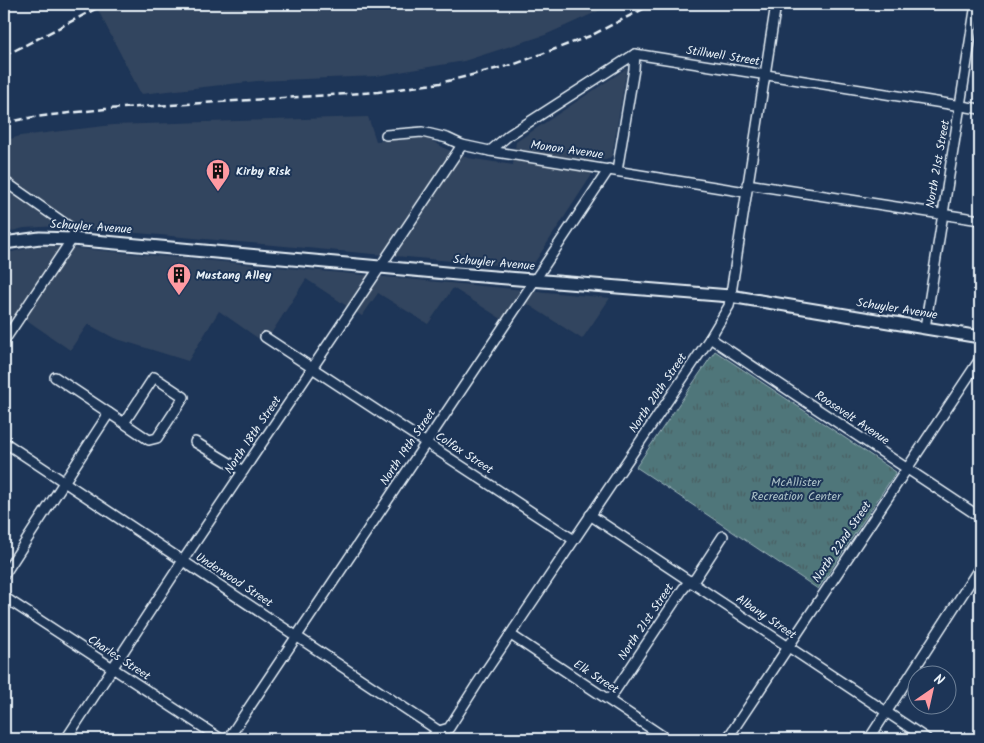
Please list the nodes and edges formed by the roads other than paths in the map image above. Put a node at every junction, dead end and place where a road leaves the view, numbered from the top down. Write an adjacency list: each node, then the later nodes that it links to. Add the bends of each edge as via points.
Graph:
1 (776, 4): 4 (street, North 20th Street)
2 (976, 4): 5 (street, North 21st Street)
3 (635, 54): 4 (street, Stillwell Street); 9 (street, via 509,135); 10 (street, North 19th Street)
4 (765, 75): 5 (street, Stillwell Street); 12 (street, North 20th Street)
5 (960, 106): 6 (street, Stillwell Street); 13 (street, North 21st Street)
6 (980, 109)
7 (386, 135): 8 (street, Monon Avenue, via 422,132)
8 (462, 145): 9 (street, Monon Avenue); 17 (street, North 18th Street)
9 (490, 151): 10 (street, Monon Avenue)
10 (613, 170): 12 (street, Monon Avenue); 18 (street, North 19th Street)
11 (4, 181): 15 (street, via 74,230)
12 (747, 188): 13 (street, Monon Avenue); 19 (street, North 20th Street)
13 (942, 214): 14 (street, Monon Avenue); 20 (street, North 21st Street)
14 (980, 220)
15 (72, 239): 16 (main road, Schuyler Avenue, via 40,238); 17 (main road, Schuyler Avenue); 24 (street)
16 (4, 244)
17 (380, 267): 18 (main road, Schuyler Avenue); 26 (street, North 18th Street)
18 (536, 280): 19 (main road, Schuyler Avenue); 32 (street, North 19th Street)
19 (730, 296): 20 (main road, Schuyler Avenue); 23 (street, North 20th Street, via 730,306)
20 (925, 328): 22 (main road, Schuyler Avenue)
21 (265, 337): 26 (street, Colfax Street)
22 (980, 337)
23 (710, 338): 33 (street, Roosevelt Avenue); 36 (street, North 20th Street)
24 (4, 341)
25 (980, 359): 33 (street, North 22nd Street)
26 (313, 368): 32 (street, Colfax Street); 34 (street, North 18th Street)
27 (55, 377): 28 (street)
28 (108, 413): 29 (street); 35 (street)
29 (124, 423): 29 (street, via 149,440 157,438 184,397 154,377)
30 (4, 442): 35 (street, Underwood Street)
31 (195, 442): 34 (street)
32 (426, 443): 39 (street, Colfax Street); 46 (street, North 19th Street)
33 (906, 469): 37 (street, Roosevelt Avenue); 47 (street, North 22nd Street)
34 (243, 471): 40 (street, North 18th Street)
35 (64, 481): 40 (street, Underwood Street); 42 (street)
36 (590, 516): 39 (street, North 20th Street); 43 (street, Albany Street)
37 (980, 518)
38 (723, 536): 43 (street, North 21st Street, via 696,579)
39 (574, 540): 45 (street, North 20th Street)
40 (182, 562): 46 (street, Underwood Street); 48 (street, North 18th Street)
41 (980, 566): 50 (street)
42 (4, 575)
43 (690, 582): 47 (street, Albany Street); 49 (street, North 21st Street)
44 (4, 597): 48 (street, Charles Street)
45 (511, 635): 49 (street, Elk Street); 51 (street, North 20th Street, via 448,728)
46 (298, 637): 51 (street, Underwood Street); 54 (street, North 19th Street)
47 (788, 647): 50 (street, Albany Street); 58 (street, North 22nd Street)
48 (112, 669): 52 (street, North 18th Street); 53 (street, Charles Street)
49 (609, 700): 57 (street, Elk Street)
50 (887, 712): 59 (street); 60 (street, Albany Street)
51 (438, 731): 55 (street, North 20th Street); 56 (street, Underwood Street)
52 (66, 739)
53 (221, 739)
54 (228, 739)
55 (429, 739)
56 (451, 739)
57 (667, 739)
58 (726, 739)
59 (869, 739)
60 (927, 739)

